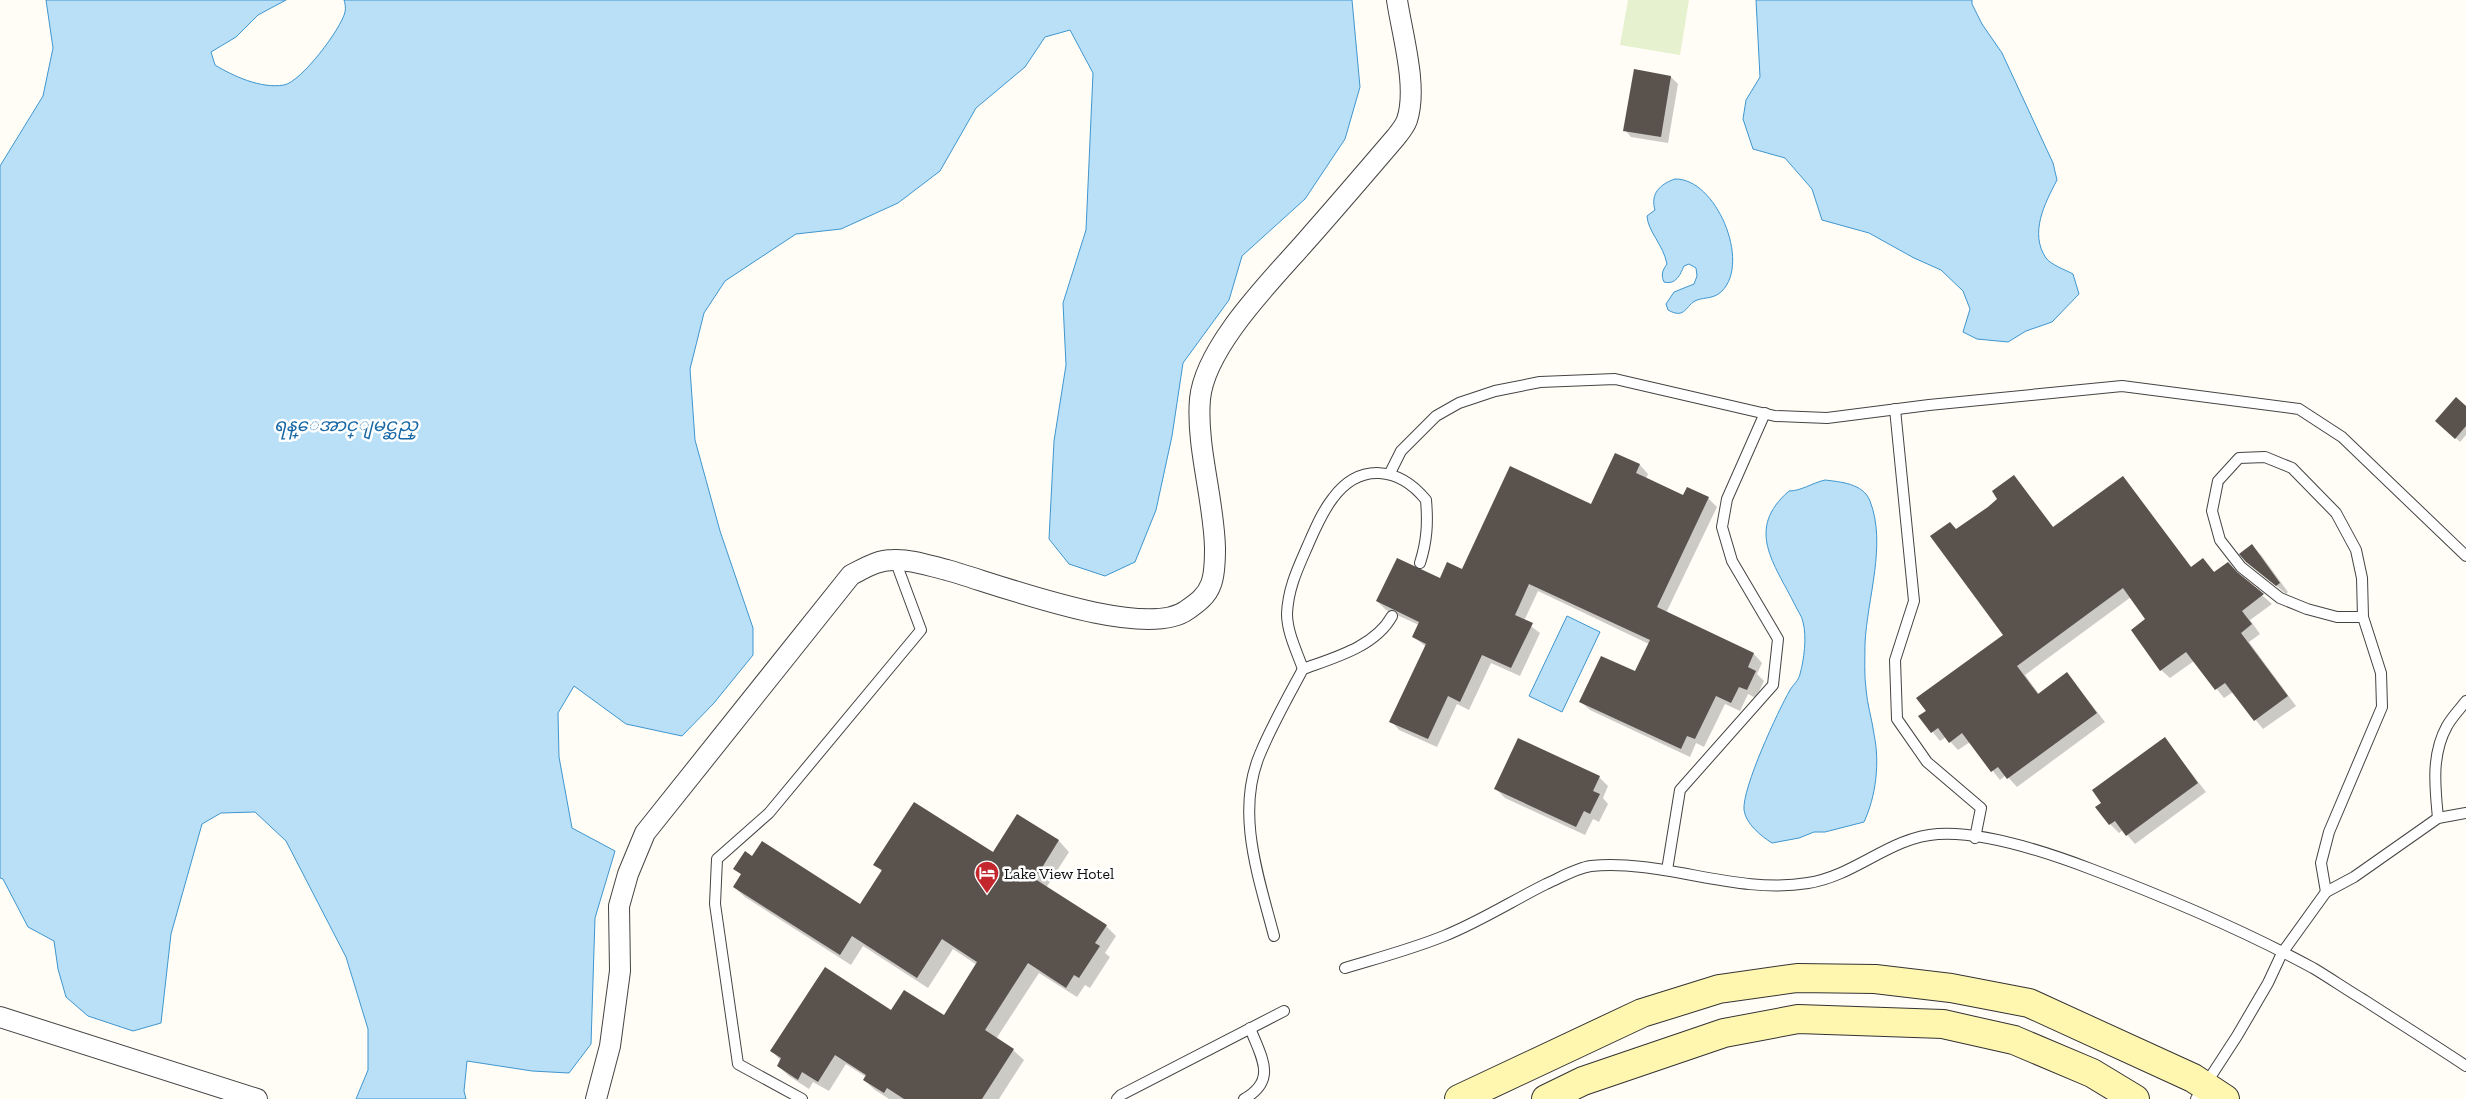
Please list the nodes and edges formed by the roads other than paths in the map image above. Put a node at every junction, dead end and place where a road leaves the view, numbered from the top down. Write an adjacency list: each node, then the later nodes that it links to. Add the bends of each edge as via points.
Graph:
1 (1396, 0): 6 (street, via 1410,82 1407,121 1252,302 1226,336 1208,372 1200,398 1201,432 1215,560 1212,584 1200,601 1184,613 1162,620 1118,618 924,564)
2 (1895, 409): 3 (lane, via 1802,419); 5 (lane, via 2122,386 2299,409 2342,437); 14 (lane, via 1914,601 1895,660 1898,719 1927,762 1981,808)
3 (1765, 413): 4 (lane, via 1615,379 1540,382 1495,391 1459,403 1436,416 1401,451); 15 (lane, via 1727,499 1722,527 1732,561 1778,639 1773,685 1680,790)
4 (1390, 473): 7 (lane, via 1405,480 1426,500 1428,525); 10 (lane, via 1370,473 1352,480 1333,497 1292,580 1287,616)
5 (2466, 556)
6 (895, 560): 26 (street, via 878,562 852,575 645,833 619,906 620,971 610,1046); 27 (lane, via 921,630 769,813 717,859 715,904 738,1064)
7 (1420, 563)
8 (1392, 616): 10 (lane, via 1372,638)
9 (2363, 617): 9 (lane, via 2362,578 2356,550 2336,514 2292,468 2265,456 2239,458 2218,481 2212,511 2220,540 2241,567 2280,598 2337,617); 16 (lane, via 2381,673 2382,707 2329,832 2321,863)
10 (1303, 669): 17 (lane, via 1259,755 1249,793 1252,848)
11 (2466, 701): 13 (lane, via 2447,726 2438,750 2434,778)
12 (2466, 813): 13 (lane)
13 (2438, 818): 16 (lane, via 2354,877)
14 (1976, 838): 15 (lane, via 1938,834 1912,839 1884,849 1829,878 1808,883 1736,883); 18 (lane, via 2046,853 2124,881)
15 (1667, 870): 19 (lane, via 1634,865 1586,867 1443,937)
16 (2326, 892): 18 (lane)
17 (1274, 936)
18 (2282, 954): 23 (lane, via 2313,968); 24 (lane)
19 (1345, 968)
20 (1284, 1011): 22 (lane)
21 (0, 1017): 25 (street)
22 (1250, 1028): 28 (lane, via 1121,1094); 29 (lane, via 1265,1075 1255,1093)
23 (2466, 1066)
24 (2209, 1095): 30 (main road, via 2194,1078 2029,1003 1951,988 1875,979 1797,978 1719,989 1642,1013)
25 (257, 1099)
26 (596, 1099)
27 (802, 1099)
28 (1117, 1099)
29 (1244, 1099)
30 (1459, 1099)
31 (1546, 1099): 32 (main road, via 1583,1081 1724,1033 1798,1019 1943,1024 2014,1040 2092,1073)
32 (2134, 1099)

